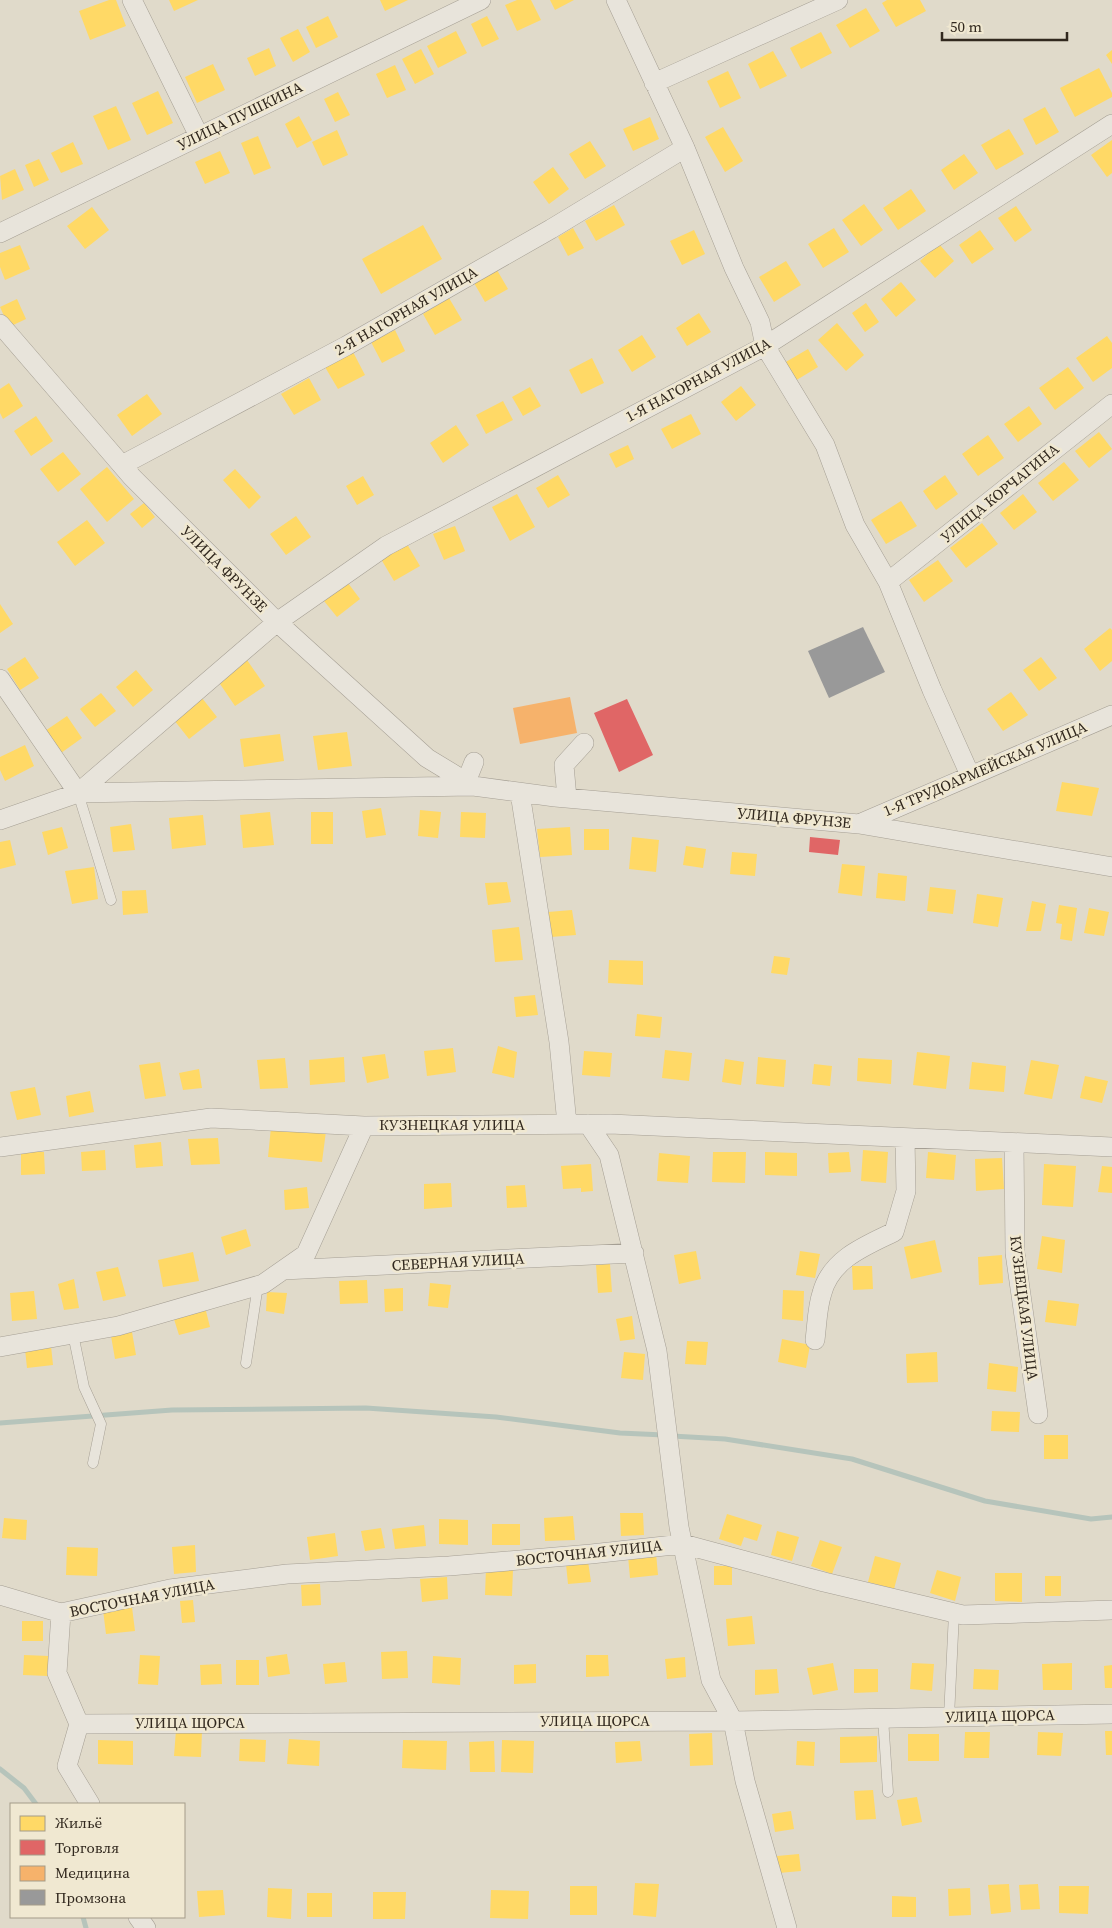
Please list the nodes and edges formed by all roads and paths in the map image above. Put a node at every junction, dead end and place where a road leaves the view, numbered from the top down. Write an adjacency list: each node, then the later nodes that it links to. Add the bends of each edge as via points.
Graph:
1 (132, 0): 7 (street)
2 (481, 0): 7 (street, УЛИЦА ПУШКИНА)
3 (616, 0): 5 (street)
4 (838, 0): 5 (street)
5 (654, 83): 8 (street)
6 (1112, 124): 11 (street, 1-Я НАГОРНАЯ УЛИЦА)
7 (199, 136): 9 (street, УЛИЦА ПУШКИНА)
8 (684, 148): 11 (street, via 760,322); 13 (street, 2-Я НАГОРНАЯ УЛИЦА, via 551,229 346,346)
9 (0, 232)
10 (0, 324): 13 (street, УЛИЦА ФРУНЗЕ)
11 (764, 346): 14 (street, via 825,445 855,525); 15 (street, 1-Я НАГОРНАЯ УЛИЦА, via 386,546)
12 (1112, 404): 14 (street, УЛИЦА КОРЧАГИНА)
13 (122, 465): 15 (street, УЛИЦА ФРУНЗЕ)
14 (888, 582): 20 (street)
15 (277, 622): 21 (street, УЛИЦА ФРУНЗЕ, via 426,758); 22 (street, 1-Я НАГОРНАЯ УЛИЦА)
16 (0, 679): 22 (street)
17 (1109, 714): 20 (street, 1-Я ТРУДОАРМЕЙСКАЯ УЛИЦА)
18 (584, 743): 24 (street, via 564,765)
19 (474, 762): 21 (street)
20 (970, 776): 26 (street, 1-Я ТРУДОАРМЕЙСКАЯ УЛИЦА)
21 (470, 784): 22 (street, УЛИЦА ФРУНЗЕ); 23 (street, УЛИЦА ФРУНЗЕ)
22 (78, 793): 25 (street, УЛИЦА ФРУНЗЕ); 28 (lane)
23 (520, 793): 24 (street, УЛИЦА ФРУНЗЕ); 29 (street, via 559,1042)
24 (567, 798): 26 (street, УЛИЦА ФРУНЗЕ)
25 (0, 820)
26 (859, 824): 27 (street, УЛИЦА ФРУНЗЕ)
27 (1112, 867)
28 (111, 900)
29 (567, 1124): 30 (street, КУЗНЕЦКАЯ УЛИЦА); 31 (street, КУЗНЕЦКАЯ УЛИЦА)
30 (588, 1124): 32 (street, КУЗНЕЦКАЯ УЛИЦА); 36 (street, via 609,1155)
31 (364, 1126): 34 (street, КУЗНЕЦКАЯ УЛИЦА, via 211,1118); 37 (street, СЕВЕРНАЯ УЛИЦА, via 306,1254)
32 (905, 1138): 33 (street, КУЗНЕЦКАЯ УЛИЦА); 40 (street, via 906,1191 894,1232 858,1249 832,1271 822,1293)
33 (1014, 1143): 35 (street, КУЗНЕЦКАЯ УЛИЦА); 43 (street, КУЗНЕЦКАЯ УЛИЦА, via 1015,1253)
34 (0, 1147)
35 (1112, 1147)
36 (634, 1253): 37 (street, СЕВЕРНАЯ УЛИЦА); 45 (street, via 657,1351)
37 (283, 1270): 38 (street, СЕВЕРНАЯ УЛИЦА)
38 (258, 1285): 39 (street, СЕВЕРНАЯ УЛИЦА, via 118,1326); 42 (lane)
39 (73, 1334): 41 (street, СЕВЕРНАЯ УЛИЦА); 44 (lane, via 84,1386 101,1424)
40 (815, 1340)
41 (0, 1347)
42 (246, 1363)
43 (1038, 1414)
44 (93, 1463)
45 (683, 1544): 48 (street, ВОСТОЧНАЯ УЛИЦА, via 449,1566 287,1574 170,1589); 49 (street, ВОСТОЧНАЯ УЛИЦА); 53 (street, via 711,1680)
46 (0, 1595): 48 (street)
47 (1112, 1610): 49 (street, ВОСТОЧНАЯ УЛИЦА)
48 (61, 1613): 54 (street, via 57,1673)
49 (954, 1613): 51 (lane)
50 (1112, 1714): 51 (street, УЛИЦА ЩОРСА)
51 (949, 1717): 52 (street, УЛИЦА ЩОРСА)
52 (883, 1718): 53 (street, УЛИЦА ЩОРСА); 55 (lane)
53 (733, 1721): 54 (street, УЛИЦА ЩОРСА); 57 (street, via 745,1780)
54 (78, 1724): 56 (street, via 67,1766)
55 (888, 1792)
56 (89, 1803)
57 (787, 1928)

